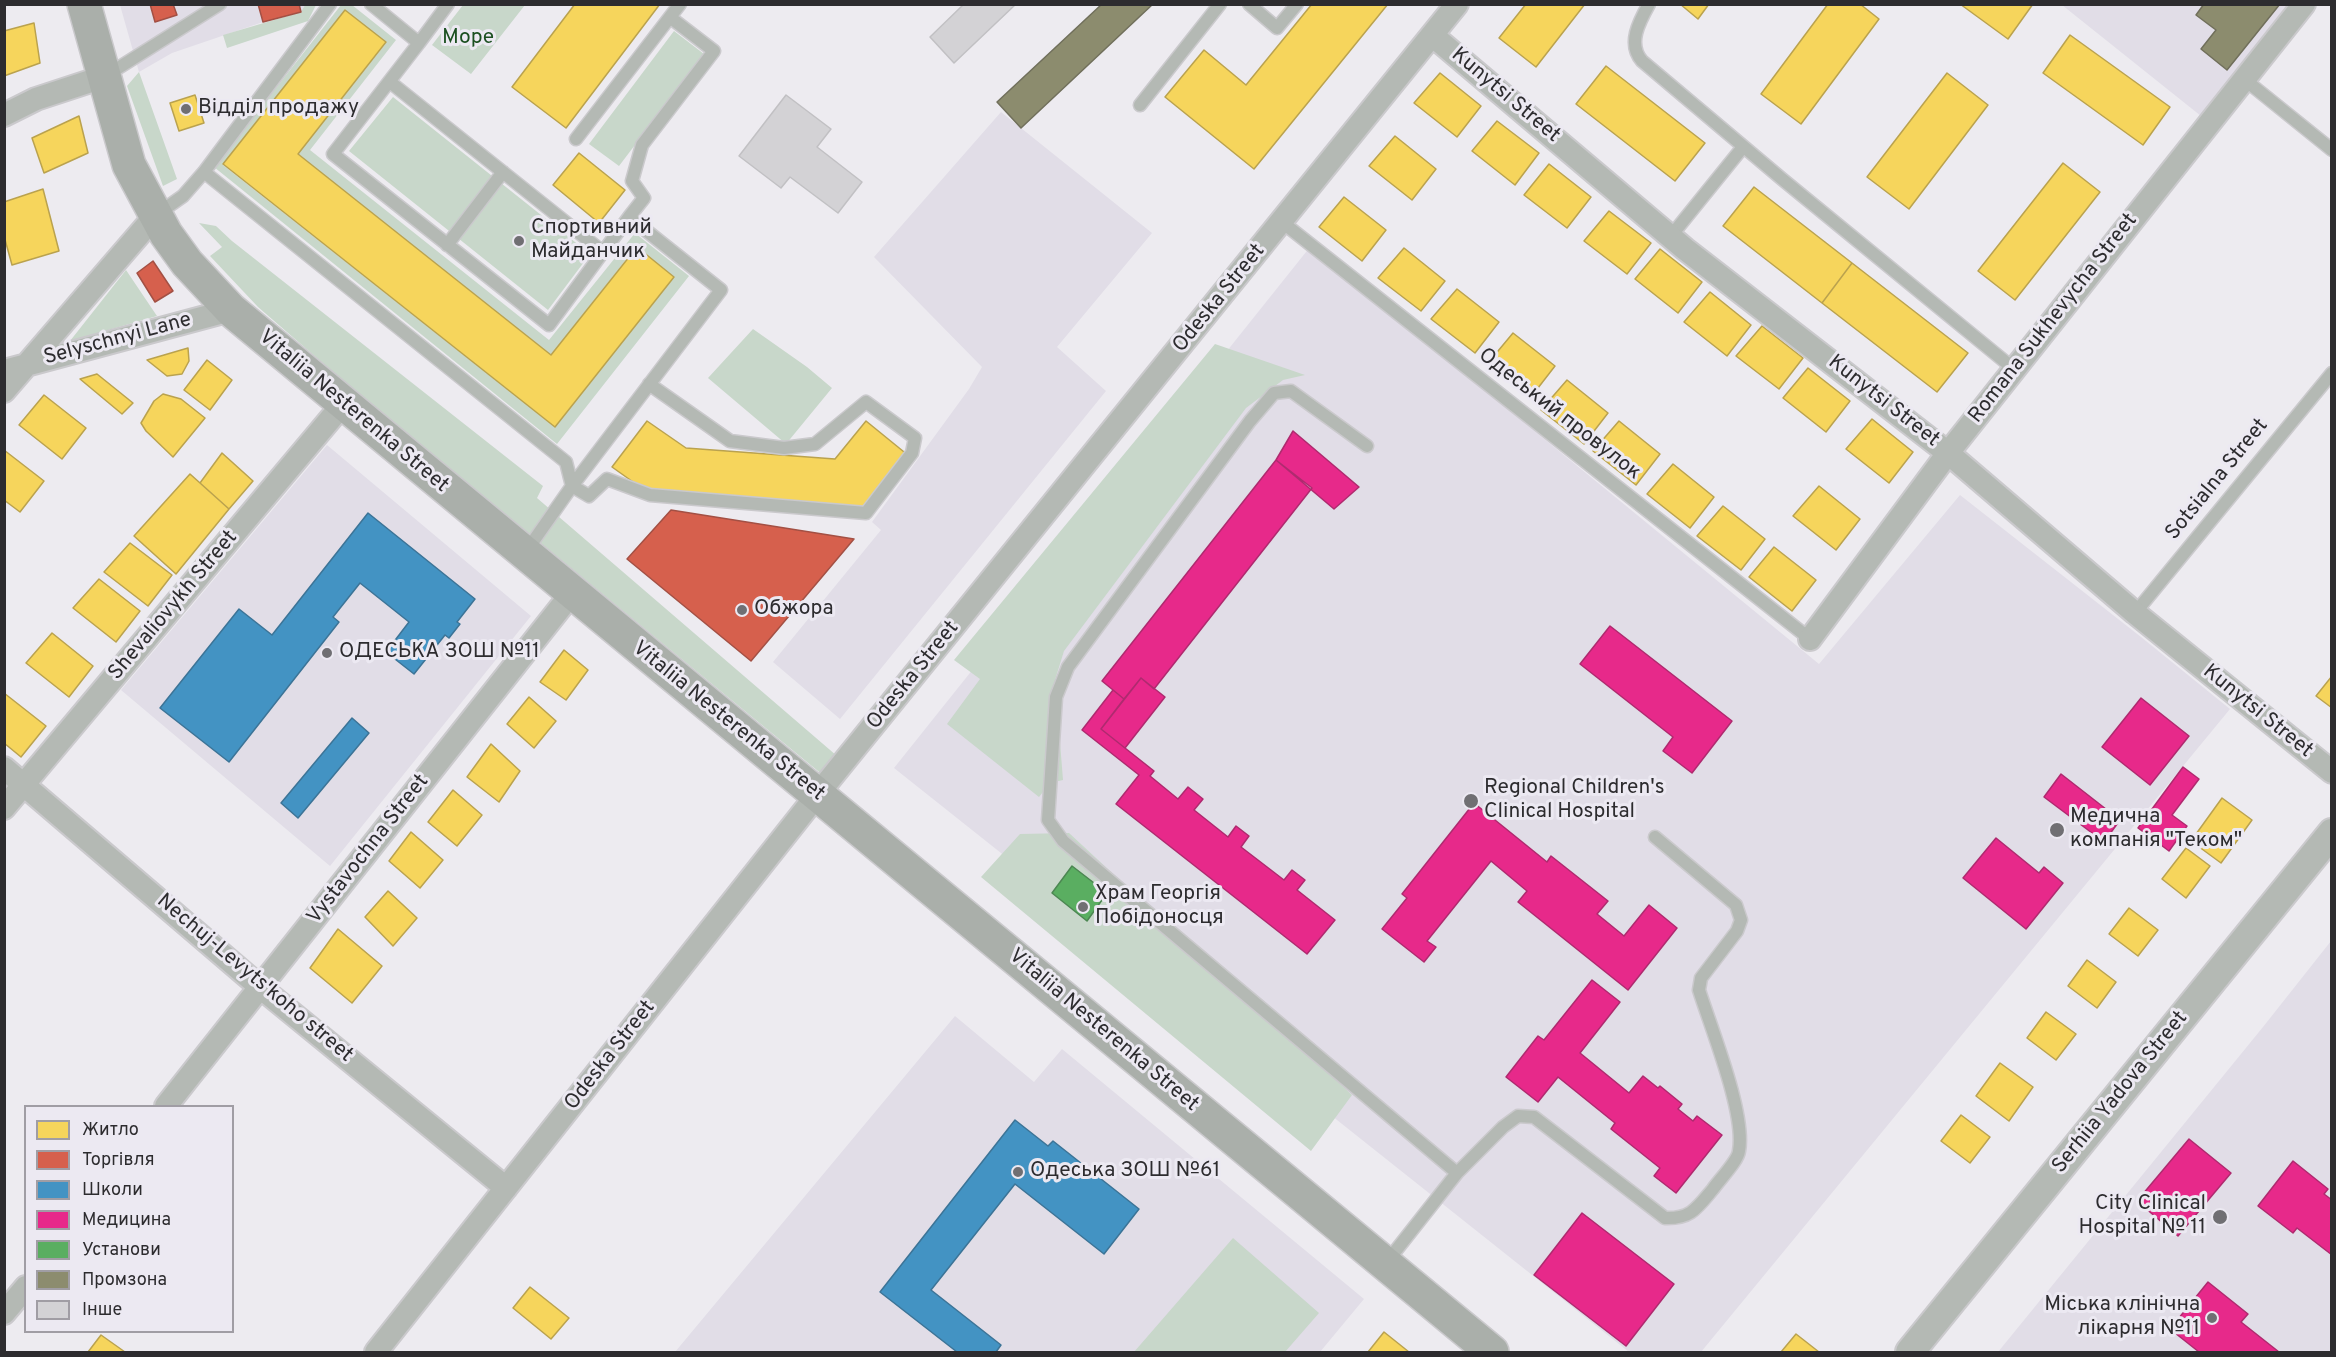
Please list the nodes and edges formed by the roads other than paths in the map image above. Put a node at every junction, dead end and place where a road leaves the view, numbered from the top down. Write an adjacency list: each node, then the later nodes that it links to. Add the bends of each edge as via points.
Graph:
1 (84, 4): 16 (main road, Vitaliia Nesterenka Street)
2 (220, 4): 16 (lane)
3 (330, 4): 24 (lane)
4 (370, 4): 15 (lane)
5 (448, 4): 15 (lane)
6 (680, 4): 13 (lane)
7 (1220, 4): 19 (lane)
8 (1249, 4): 9 (lane, via 1277,28)
9 (1297, 4)
10 (1457, 4): 14 (street, Odeska Street)
11 (1649, 4): 22 (lane, via 1634,37 1636,55)
12 (2304, 4): 17 (street, Romana Sukhevycha Street)
13 (670, 18): 21 (lane); 27 (lane, via 714,51 642,145 632,181 644,198)
14 (1432, 35): 28 (street, Odeska Street); 29 (street, Kunytsi Street)
15 (419, 43): 18 (lane)
16 (104, 77): 20 (street, via 36,99); 26 (main road, Vitaliia Nesterenka Street, via 129,165)
17 (2244, 79): 23 (lane); 34 (street, Romana Sukhevycha Street)
18 (390, 82): 25 (lane); 30 (lane, via 333,154)
19 (1140, 105)
20 (4, 115)
21 (576, 139)
22 (1743, 147): 29 (lane); 34 (lane)
23 (2331, 150)
24 (204, 171): 26 (lane, via 183,196); 41 (lane, via 566,462)
25 (503, 172): 30 (lane); 31 (lane)
26 (155, 216): 32 (main road, Vitaliia Nesterenka Street, via 187,263); 33 (street)
27 (629, 218): 31 (lane); 36 (lane, via 721,290)
28 (1282, 222): 45 (lane, Одеський провулок); 49 (street, Odeska Street)
29 (1671, 236): 40 (street, Kunytsi Street)
30 (447, 245): 31 (lane, via 549,325)
31 (603, 252)
32 (231, 310): 33 (street, Selyschnyi Lane); 38 (main road, Vitaliia Nesterenka Street)
33 (15, 368): 37 (street)
34 (2014, 369): 40 (street, Romana Sukhevycha Street)
35 (2331, 373): 44 (lane, Sotsialna Street)
36 (650, 384): 41 (lane); 41 (lane, via 730,441 784,448 815,444 866,402 915,438 912,453 866,513 650,495 607,479 589,496)
37 (4, 391)
38 (343, 404): 42 (main road, Vitaliia Nesterenka Street); 48 (street, Shevaliovykh Street)
39 (1367, 446): 55 (lane, via 1291,391 1274,393 1250,421 1068,667 1056,697 1048,820 1063,841)
40 (1948, 453): 44 (street, Kunytsi Street); 45 (street, Romana Sukhevycha Street)
41 (572, 486): 42 (lane)
42 (524, 554): 43 (main road, Vitaliia Nesterenka Street)
43 (572, 593): 49 (main road, Vitaliia Nesterenka Street); 53 (street, Vystavochna Street)
44 (2135, 612): 47 (street, Kunytsi Street)
45 (1810, 639)
46 (4, 768): 48 (street, Nechuj-Levyts'koho street)
47 (2331, 772)
48 (25, 784): 50 (street, Shevaliovykh Street); 53 (street, Nechuj-Levyts'koho street)
49 (818, 795): 56 (street, Odeska Street); 57 (main road, Vitaliia Nesterenka Street)
50 (4, 808)
51 (2331, 833): 62 (street, Serhiia Yadova Street)
52 (1655, 837): 55 (lane, via 1736,905 1741,920 1701,978 1699,990 1734,1099 1739,1154 1698,1208 1682,1218 1665,1218 1534,1117 1518,1116)
53 (260, 987): 54 (street, Vystavochna Street); 56 (street, Nechuj-Levyts'koho street)
54 (168, 1105)
55 (1457, 1173): 57 (lane)
56 (506, 1188): 60 (street, Odeska Street)
57 (1385, 1264): 61 (main road, Vitaliia Nesterenka Street)
58 (24, 1289): 59 (street)
59 (4, 1313)
60 (376, 1353)
61 (1492, 1353)
62 (1910, 1353)

